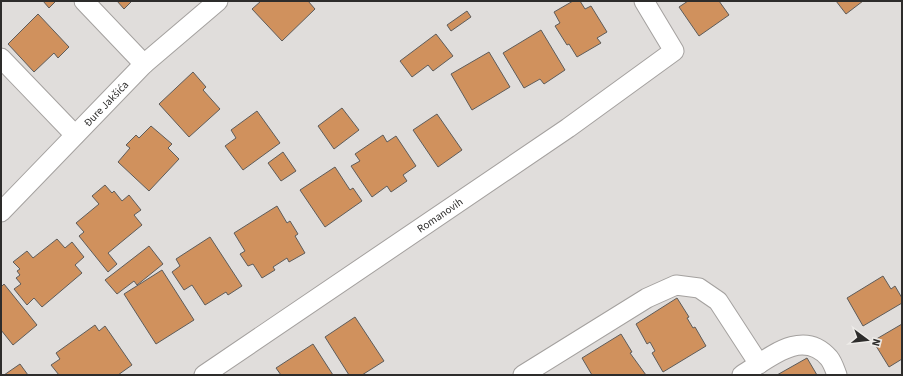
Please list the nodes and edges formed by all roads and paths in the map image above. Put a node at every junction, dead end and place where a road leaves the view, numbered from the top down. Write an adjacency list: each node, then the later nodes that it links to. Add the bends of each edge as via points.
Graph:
1 (84, 1): 5 (street)
2 (218, 1): 5 (street, Đure Jakšića)
3 (644, 1): 9 (street, Romanovih, via 674,52 568,128)
4 (1, 58): 6 (street)
5 (144, 64): 6 (street, Đure Jakšića)
6 (75, 135): 7 (street, Đure Jakšića)
7 (1, 212)
8 (759, 364): 10 (street, via 718,301 699,288 676,285 646,298); 11 (street); 12 (street, via 787,347 804,343 829,359)
9 (204, 375)
10 (523, 375)
11 (742, 375)
12 (838, 375)

